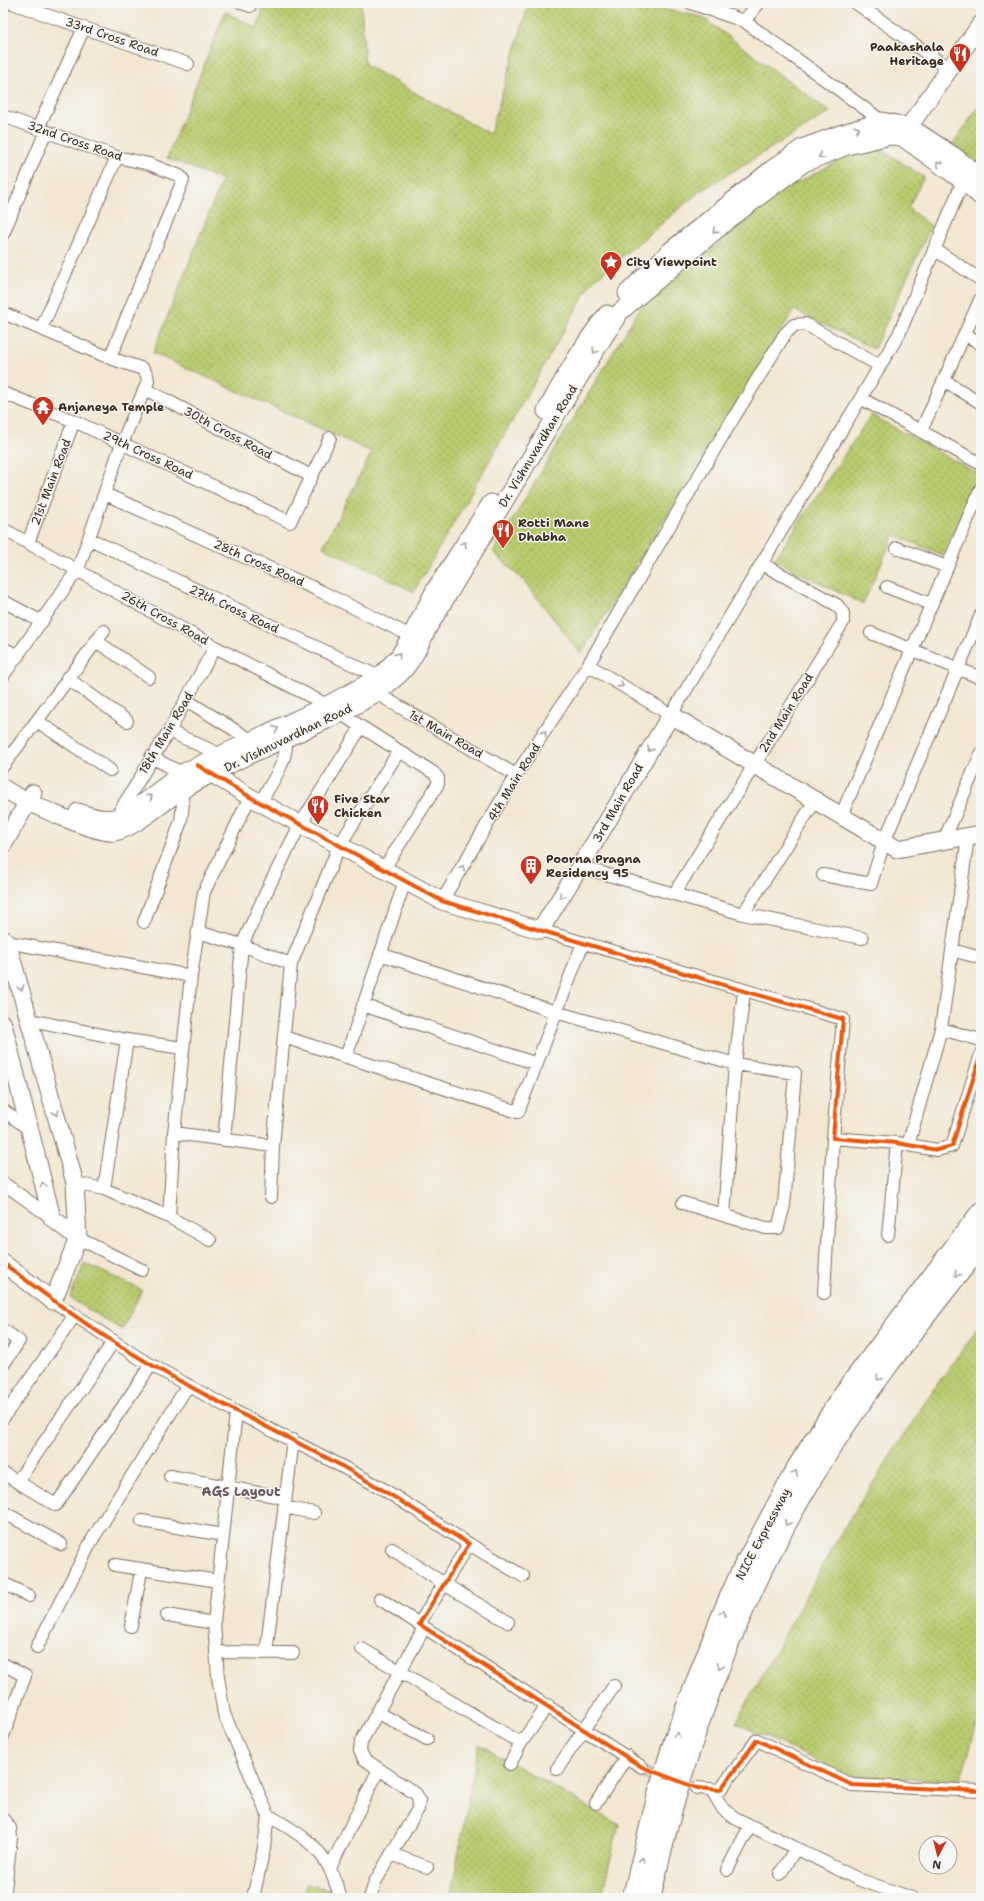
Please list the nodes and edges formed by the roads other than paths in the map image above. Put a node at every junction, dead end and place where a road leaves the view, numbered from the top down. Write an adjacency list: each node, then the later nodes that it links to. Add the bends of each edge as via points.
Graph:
1 (5, 3): 6 (street)
2 (12, 3): 9 (street, 33rd Cross Road)
3 (691, 3): 7 (street)
4 (759, 3): 7 (street)
5 (856, 3): 11 (street)
6 (3, 7)
7 (744, 21): 14 (street)
8 (981, 24): 11 (main road)
9 (84, 28): 10 (street, 33rd Cross Road); 13 (street)
10 (188, 64)
11 (949, 69): 14 (main road)
12 (3, 116): 13 (street, 32nd Cross Road)
13 (42, 130): 15 (street, 32nd Cross Road); 19 (street)
14 (896, 130): 16 (main road, via 954,156); 17 (main road, one-way to 14); 55 (main road, Dr. Vishnuvardhan Road, one-way to 14, via 436,588 530,438 569,369 610,310 670,251 802,148); 66 (main road, Dr. Vishnuvardhan Road, one-way to 66, via 804,163 727,221 620,312 429,626 413,657 400,674)
15 (117, 157): 24 (street); 27 (street, 32nd Cross Road, via 149,164 180,176 183,180)
16 (981, 177)
17 (963, 181): 18 (main road); 20 (street)
18 (981, 196)
19 (3, 234)
20 (934, 249): 21 (street); 28 (street, via 899,334)
21 (981, 280)
22 (981, 298): 25 (street)
23 (3, 313): 24 (street)
24 (41, 329): 27 (street)
25 (965, 334): 26 (street); 29 (street)
26 (981, 344)
27 (110, 358): 30 (street, via 143,369 148,381)
28 (880, 366): 32 (street); 60 (street, 4th Main Road, via 805,324 794,325 785,334)
29 (944, 381): 33 (street); 35 (street)
30 (145, 389): 37 (street); 39 (street, 30th Cross Road)
31 (3, 393): 34 (street, 29th Cross Road)
32 (862, 399): 35 (street); 46 (street)
33 (981, 403)
34 (74, 422): 37 (street, 29th Cross Road); 44 (street, 21st Main Road)
35 (921, 431): 38 (street)
36 (330, 438): 39 (street)
37 (122, 443): 39 (street, 29th Cross Road, via 290,522); 41 (street)
38 (981, 464)
39 (311, 476)
40 (981, 488): 47 (street)
41 (105, 494): 43 (street); 55 (street, 28th Cross Road, via 318,590)
42 (3, 529): 44 (street, 26th Cross Road)
43 (90, 539): 48 (street); 66 (street, 27th Cross Road)
44 (28, 543): 48 (street, 26th Cross Road)
45 (897, 548): 47 (street)
46 (762, 564): 69 (street); 80 (street, 2nd Main Road, via 837,606 843,613 843,622)
47 (947, 567): 51 (street)
48 (78, 569): 53 (street); 56 (street, 26th Cross Road)
49 (887, 587): 51 (street)
50 (3, 601): 53 (street)
51 (931, 604): 58 (street)
52 (981, 615): 61 (street)
53 (42, 622): 59 (street)
54 (872, 633): 58 (street)
55 (411, 636): 66 (main road, Dr. Vishnuvardhan Road, one-way to 55)
56 (215, 646): 67 (street, 18th Main Road); 68 (street, 26th Cross Road)
57 (3, 648): 59 (street)
58 (912, 650): 61 (street); 92 (street)
59 (18, 656): 62 (street)
60 (588, 665): 69 (street, one-way to 69); 86 (street, 4th Main Road, one-way to 60)
61 (958, 669): 65 (street); 97 (street)
62 (4, 676)
63 (149, 677): 64 (street, via 100,636)
64 (67, 678): 70 (street); 71 (street)
65 (981, 678)
66 (377, 685): 68 (main road, Dr. Vishnuvardhan Road); 86 (street, 1st Main Road)
67 (186, 700): 73 (street, 18th Main Road); 75 (street)
68 (333, 710): 72 (street, 26th Cross Road); 74 (main road, Dr. Vishnuvardhan Road); 75 (main road, Dr. Vishnuvardhan Road, one-way to 68)
69 (670, 715): 80 (main road); 100 (main road, 3rd Main Road, one-way to 100)
70 (37, 721): 81 (street); 82 (street)
71 (127, 721)
72 (361, 727): 76 (street, 26th Cross Road); 94 (street)
73 (169, 731): 77 (street); 79 (street, 18th Main Road)
74 (286, 738): 84 (main road, Dr. Vishnuvardhan Road); 90 (street, via 287,748 283,761)
75 (251, 740): 77 (main road, Dr. Vishnuvardhan Road)
76 (399, 751): 99 (street); 101 (street, 26th Cross Road, via 434,773 438,778 438,784)
77 (219, 754): 84 (main road, Dr. Vishnuvardhan Road)
78 (981, 754): 96 (street)
79 (152, 757): 83 (street); 93 (street, 18th Main Road)
80 (754, 765): 91 (main road); 104 (street, 2nd Main Road)
81 (3, 766)
82 (110, 770)
83 (182, 773): 84 (main road, Dr. Vishnuvardhan Road); 93 (main road, Dr. Vishnuvardhan Road, one-way to 83, via 125,816)
84 (203, 773): 88 (main road, Dr. Vishnuvardhan Road); 90 (main road)
85 (3, 775): 89 (main road, Dr. Vishnuvardhan Road)
86 (516, 775): 105 (street, 4th Main Road, one-way to 86)
87 (3, 788): 89 (main road, Dr. Vishnuvardhan Road)
88 (180, 791): 89 (main road, Dr. Vishnuvardhan Road, via 130,826 115,832 100,831); 107 (street, via 183,803 181,821)
89 (30, 798): 93 (main road, Dr. Vishnuvardhan Road, via 98,819); 98 (main road)
90 (255, 800): 94 (main road); 109 (street, via 204,892)
91 (815, 801): 92 (main road); 106 (street)
92 (841, 816): 97 (main road)
93 (115, 819)
94 (300, 825): 99 (main road); 113 (street)
95 (975, 835): 96 (main road); 114 (street)
96 (944, 840): 97 (main road, via 897,849)
97 (884, 842): 102 (street, via 871,884)
98 (3, 845)
99 (339, 846): 101 (main road); 117 (street)
100 (581, 866): 104 (street); 108 (main road, 3rd Main Road, one-way to 108)
101 (383, 870): 103 (main road)
102 (823, 875)
103 (404, 881): 105 (main road); 115 (street)
104 (674, 894): 106 (street)
105 (442, 901): 108 (main road)
106 (743, 914): 110 (street)
107 (144, 922)
108 (540, 930): 112 (street)
109 (198, 932): 113 (street); 118 (street)
110 (862, 938)
111 (5, 940): 118 (street); 122 (main road, one-way to 122)
112 (583, 943): 119 (street); 121 (street)
113 (242, 945): 117 (street); 137 (street)
114 (952, 950): 116 (street); 123 (street)
115 (380, 954): 120 (street); 121 (street)
116 (981, 958)
117 (291, 964): 125 (street)
118 (191, 976): 128 (street)
119 (744, 991): 132 (street); 136 (street, via 843,1018)
120 (363, 1005): 130 (street); 131 (street)
121 (556, 1012): 131 (street); 132 (street)
122 (30, 1020): 126 (street); 141 (main road, one-way to 141)
123 (940, 1028): 127 (street); 138 (street)
124 (4, 1031): 134 (main road)
125 (284, 1037): 130 (street); 139 (street)
126 (127, 1040): 128 (street); 142 (street)
127 (981, 1040)
128 (183, 1048): 135 (street)
129 (981, 1054): 138 (street, via 952,1146 937,1150)
130 (346, 1057): 131 (street, via 518,1112)
131 (537, 1064)
132 (735, 1064): 146 (street); 146 (street, via 795,1073 784,1205 778,1228 766,1228)
133 (3, 1110): 134 (street)
134 (30, 1130): 148 (main road, one-way to 134)
135 (174, 1133): 137 (street); 147 (street)
136 (833, 1138): 138 (street); 155 (street)
137 (224, 1140): 139 (street)
138 (903, 1144): 149 (street)
139 (273, 1146): 143 (street)
140 (3, 1183): 148 (street)
141 (75, 1183): 142 (street); 150 (main road)
142 (104, 1189): 147 (street)
143 (271, 1197)
144 (683, 1203): 146 (street)
145 (981, 1213): 227 (highway, NICE Expressway, one-way to 145, via 660,1788 677,1733 724,1609 742,1571 798,1467 844,1394)
146 (724, 1215)
147 (169, 1217): 151 (street)
148 (52, 1218): 150 (main road)
149 (888, 1235)
150 (78, 1238): 154 (street); 156 (main road)
151 (210, 1240)
152 (981, 1244): 228 (highway, NICE Expressway, one-way to 228, via 859,1404 811,1479 758,1578 740,1615 693,1738 676,1793)
153 (3, 1263): 156 (main road)
154 (142, 1270)
155 (824, 1293)
156 (53, 1301): 157 (street)
157 (75, 1315): 159 (street); 164 (street)
158 (3, 1330): 160 (street, via 18,1341)
159 (114, 1341): 161 (street); 168 (street)
160 (3, 1365)
161 (151, 1365): 162 (street); 168 (street, via 56,1505)
162 (188, 1386): 163 (street); 191 (street, via 92,1540)
163 (236, 1412): 165 (street); 169 (street)
164 (3, 1418)
165 (293, 1440): 170 (street); 176 (street, via 383,1489)
166 (3, 1473): 168 (street)
167 (170, 1476): 169 (street)
168 (17, 1482)
169 (228, 1488): 170 (street); 174 (street)
170 (285, 1502): 172 (street); 194 (street)
171 (3, 1512): 175 (street)
172 (314, 1513)
173 (142, 1521): 174 (street)
174 (223, 1535): 181 (street)
175 (60, 1544)
176 (469, 1544): 180 (street); 183 (street)
177 (392, 1549): 183 (street)
178 (115, 1565): 179 (street)
179 (141, 1571): 181 (street); 189 (street)
180 (523, 1576)
181 (218, 1581): 188 (street)
182 (3, 1583): 184 (street)
183 (444, 1584): 187 (street); 190 (street)
184 (30, 1596)
185 (380, 1599): 190 (street)
186 (167, 1615): 188 (street)
187 (508, 1622)
188 (214, 1623): 193 (street)
189 (131, 1626)
190 (422, 1626): 197 (street); 199 (street)
191 (37, 1647)
192 (362, 1649): 197 (street)
193 (216, 1652): 194 (street); 214 (street, via 224,1714)
194 (266, 1653): 195 (street)
195 (293, 1653)
196 (3, 1664): 202 (street, via 25,1676)
197 (400, 1671): 200 (street); 204 (street)
198 (614, 1686): 201 (street)
199 (548, 1705): 201 (street); 204 (street)
200 (378, 1712): 203 (street); 208 (street, via 361,1742 360,1751 364,1759)
201 (585, 1729): 205 (street); 209 (street)
202 (3, 1736)
203 (427, 1739)
204 (521, 1743): 206 (street)
205 (627, 1756): 207 (street); 213 (street)
206 (510, 1764)
207 (642, 1767)
208 (379, 1769): 218 (street, via 416,1794 419,1800 418,1809); 220 (street)
209 (557, 1769)
210 (697, 1788): 211 (street)
211 (711, 1789): 212 (street, via 720,1790 756,1740 852,1786); 216 (street, via 723,1809)
212 (981, 1791)
213 (596, 1803)
214 (268, 1815): 220 (street, via 302,1836 316,1848); 224 (street)
215 (3, 1819): 223 (street, via 10,1828 11,1838)
216 (750, 1826): 217 (street); 221 (street)
217 (796, 1848): 222 (street); 229 (street, via 860,1880)
218 (391, 1854): 219 (street); 226 (street, via 375,1882)
219 (427, 1867)
220 (330, 1868): 225 (street)
221 (727, 1870)
222 (780, 1874)
223 (4, 1898)
224 (253, 1898)
225 (341, 1898)
226 (370, 1898)
227 (633, 1898)
228 (650, 1898)
229 (912, 1898)

